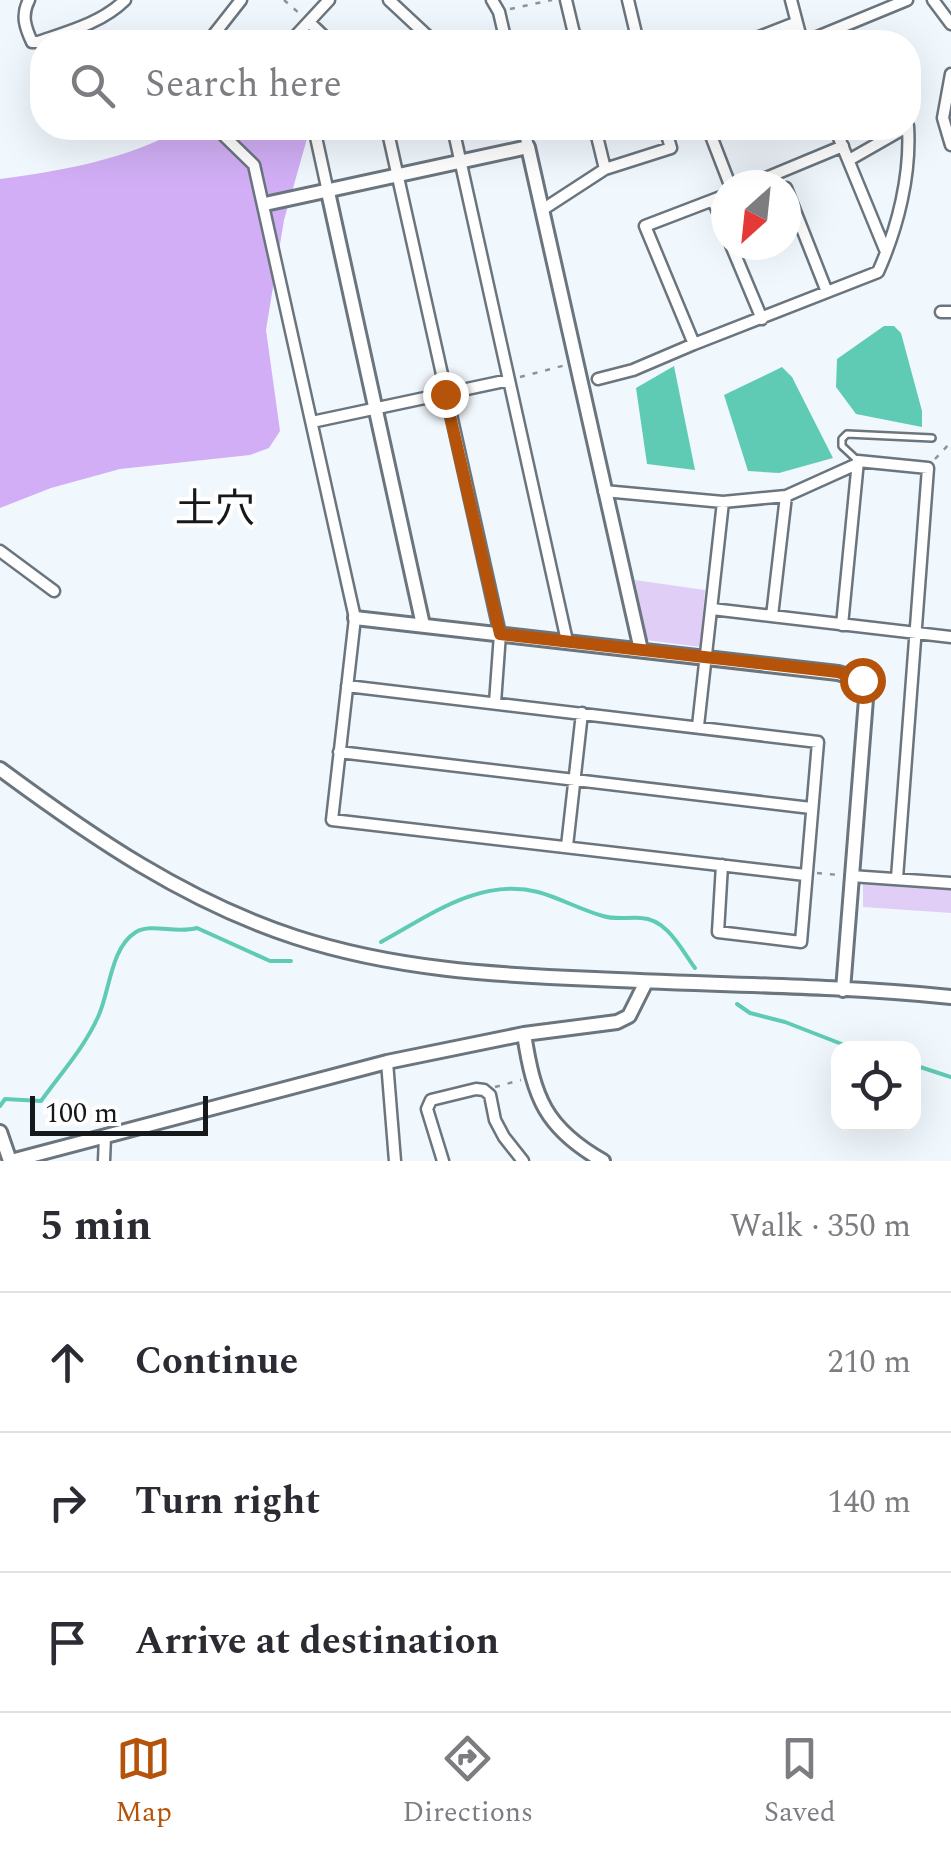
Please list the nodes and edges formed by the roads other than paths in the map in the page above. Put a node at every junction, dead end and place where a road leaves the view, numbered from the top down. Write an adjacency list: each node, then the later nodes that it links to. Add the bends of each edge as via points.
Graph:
1 (29, 0): 26 (street, via 24,16)
2 (125, 0): 15 (street)
3 (241, 0): 16 (street)
4 (329, 0): 12 (street)
5 (389, 0): 19 (street)
6 (492, 0): 20 (street)
7 (566, 0): 21 (street)
8 (628, 0): 22 (street)
9 (791, 0): 13 (street)
10 (907, 0): 25 (street)
11 (933, 0): 14 (street)
12 (309, 22): 17 (street); 18 (street)
13 (795, 22): 23 (street); 24 (street)
14 (951, 24)
15 (73, 30)
16 (217, 30)
17 (301, 30)
18 (317, 30)
19 (421, 30)
20 (503, 30)
21 (573, 30)
22 (635, 30)
23 (775, 30)
24 (799, 30)
25 (833, 30)
26 (30, 38)
27 (951, 74): 40 (street, via 943,118)
28 (228, 140): 50 (street, via 254,165)
29 (317, 140): 48 (street)
30 (389, 140): 47 (street)
31 (455, 140): 43 (street)
32 (527, 140): 41 (street)
33 (598, 140): 44 (street)
34 (668, 140): 44 (street, via 671,148)
35 (716, 140): 45 (street)
36 (840, 140): 39 (street)
37 (884, 140): 42 (street)
38 (907, 140): 53 (street, via 906,188)
39 (843, 146): 42 (street); 46 (street)
40 (951, 146)
41 (528, 147): 43 (street); 51 (street)
42 (849, 160): 53 (street)
43 (460, 162): 47 (street); 59 (street)
44 (604, 169): 51 (street)
45 (725, 170)
46 (787, 170)
47 (397, 176): 48 (street); 60 (street)
48 (328, 192): 50 (street); 61 (street)
49 (711, 201): 57 (street, via 645,226)
50 (265, 204): 62 (street)
51 (542, 210): 65 (street)
52 (801, 226): 55 (street)
53 (886, 252): 55 (street, via 878,272)
54 (737, 260): 56 (street)
55 (827, 292): 56 (street)
56 (762, 319): 57 (street)
57 (694, 344): 58 (street)
58 (598, 379)
59 (509, 380): 60 (street); 78 (street)
60 (445, 394): 61 (street); 76 (street)
61 (376, 408): 62 (street); 74 (street)
62 (312, 422): 72 (street)
63 (932, 438): 64 (lane, via 848,434 842,446)
64 (858, 462): 66 (street); 73 (street); 75 (street, via 928,468)
65 (604, 492): 67 (street); 79 (street)
66 (786, 496): 67 (street); 71 (street)
67 (723, 502): 70 (street)
68 (0, 551): 69 (street)
69 (54, 591)
70 (712, 609): 71 (street); 80 (street)
71 (772, 616): 73 (street)
72 (355, 618): 74 (street); 81 (street)
73 (842, 624): 75 (street)
74 (423, 625): 76 (street)
75 (916, 633): 77 (street); 93 (street)
76 (500, 634): 78 (street); 82 (street)
77 (951, 637)
78 (567, 641): 79 (street)
79 (641, 650): 80 (street)
80 (705, 658): 84 (street); 92 (street, via 862,680 866,698)
81 (348, 686): 82 (street); 85 (street)
82 (495, 703): 83 (street)
83 (582, 713): 84 (street); 87 (street)
84 (698, 726): 88 (street, via 818,742)
85 (339, 752): 87 (street); 89 (street, via 332,820)
86 (0, 769): 95 (street, via 148,870 292,936 435,969)
87 (574, 780): 88 (street); 89 (street)
88 (812, 808): 91 (street)
89 (567, 846): 90 (street)
90 (722, 865): 91 (street); 91 (street, via 718,932 801,942)
91 (806, 873)
92 (851, 876): 93 (street); 96 (street)
93 (896, 878): 94 (street)
94 (951, 883)
95 (646, 982): 96 (street); 98 (street, via 630,1016 617,1022)
96 (843, 990): 97 (street)
97 (951, 996)
98 (524, 1034): 99 (street); 107 (street, via 542,1106 576,1146)
99 (388, 1062): 101 (street); 104 (street)
100 (0, 1132): 102 (street)
101 (105, 1136): 102 (street); 103 (street)
102 (10, 1161)
103 (104, 1161)
104 (395, 1161)
105 (443, 1161): 106 (street, via 427,1109 431,1100 476,1089 490,1095 495,1120)
106 (523, 1161)
107 (603, 1161)

